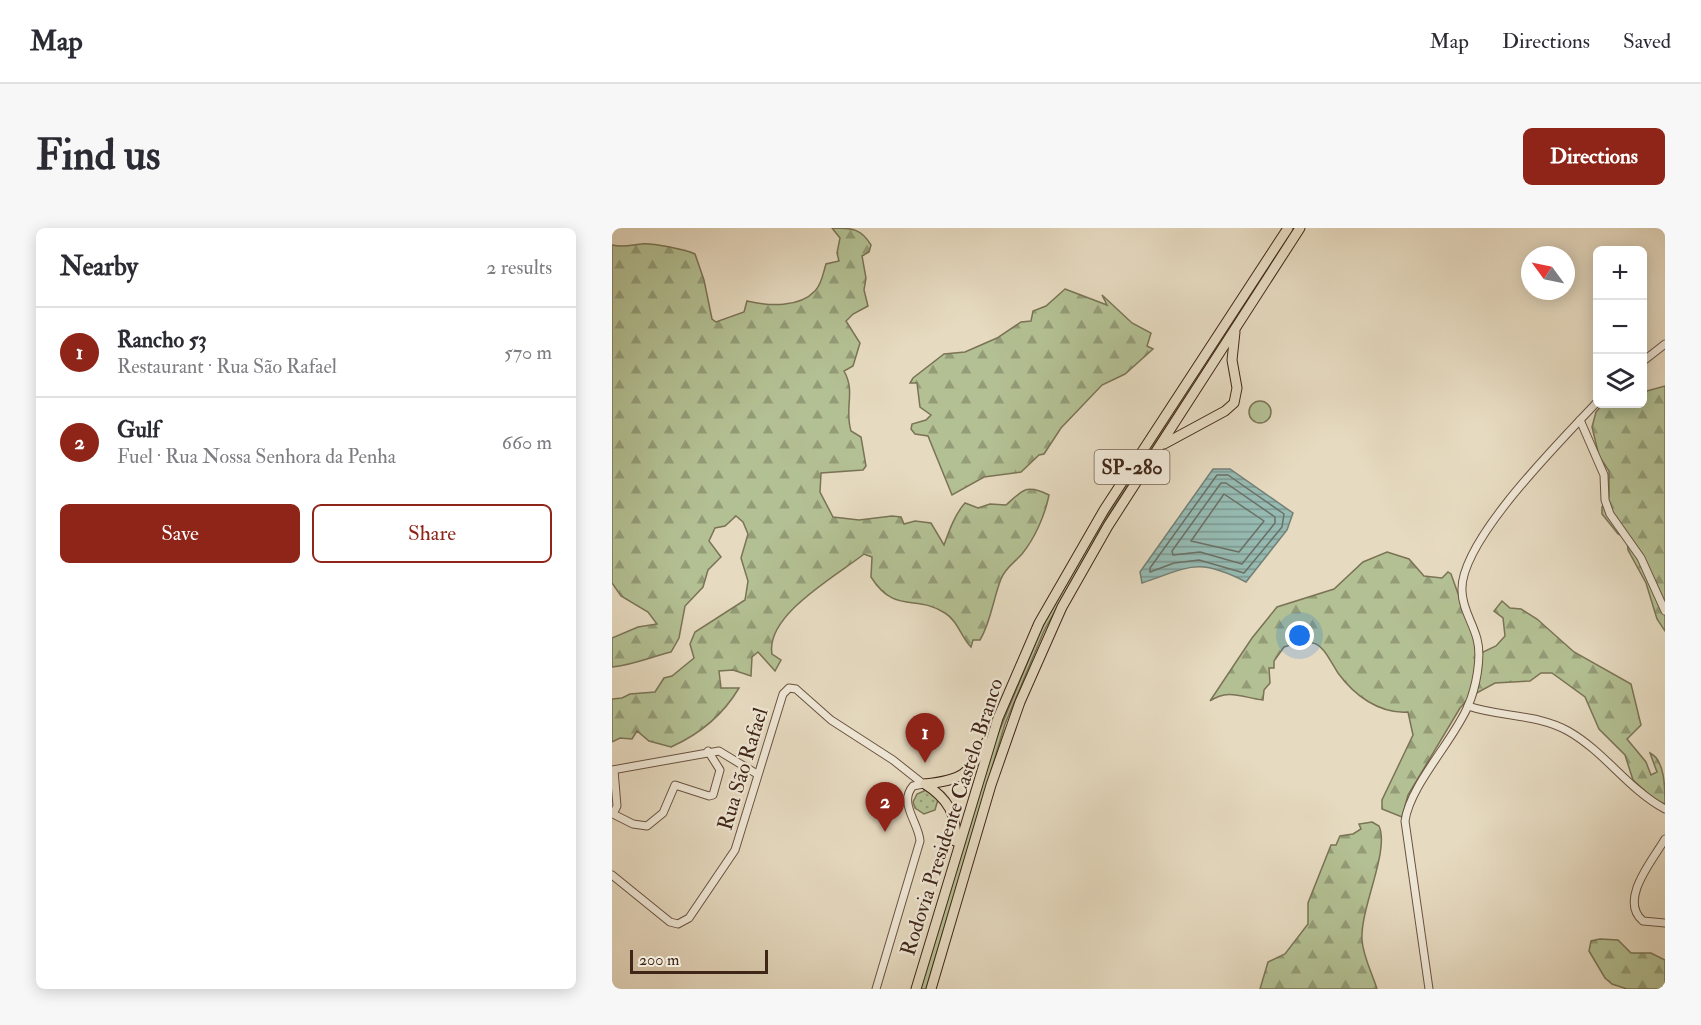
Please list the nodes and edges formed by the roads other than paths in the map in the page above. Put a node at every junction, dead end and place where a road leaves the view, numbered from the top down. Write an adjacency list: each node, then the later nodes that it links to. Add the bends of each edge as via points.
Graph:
1 (1288, 228): 11 (highway, Rodovia Presidente Castelo Branco / SP-280, via 1077,555 1040,623)
2 (1300, 228): 3 (highway, Rodovia Presidente Castelo Branco / SP-280)
3 (1236, 328): 8 (highway, Rodovia Presidente Castelo Branco / SP-280); 8 (highway, via 1232,360 1237,388 1234,403)
4 (1665, 344): 5 (street)
5 (1647, 358)
6 (1593, 406): 7 (street)
7 (1580, 420): 9 (street, via 1604,475 1610,514 1641,558); 10 (street, via 1508,502 1467,562 1462,593 1479,649)
8 (1160, 447): 24 (highway, Rodovia Presidente Castelo Branco / SP-280, via 1090,556 1033,671 991,785)
9 (1665, 611)
10 (1468, 706): 16 (street, via 1565,729 1602,754 1638,792); 25 (street, via 1407,811 1407,842)
11 (998, 718): 15 (highway, via 968,771 958,779); 19 (highway, Rodovia Presidente Castelo Branco / SP-280)
12 (708, 752): 13 (street); 14 (street, via 726,753); 17 (street, via 720,770 712,796 675,785 663,813 647,826)
13 (613, 770): 17 (street, via 617,806)
14 (757, 774): 15 (street, Rua São Rafael, via 783,694 792,687 831,720); 20 (street, Rua São Rafael, via 731,858 684,922 670,921)
15 (923, 784): 19 (highway, via 945,799 953,813 956,833); 22 (street, via 913,786 907,797 920,842)
16 (1665, 809)
17 (613, 815)
18 (1665, 839): 21 (street, via 1638,885 1634,904 1644,921)
19 (950, 873): 23 (highway, Rodovia Presidente Castelo Branco / SP-280)
20 (612, 875)
21 (1665, 923)
22 (876, 989)
23 (916, 989)
24 (931, 989)
25 (1429, 989)

